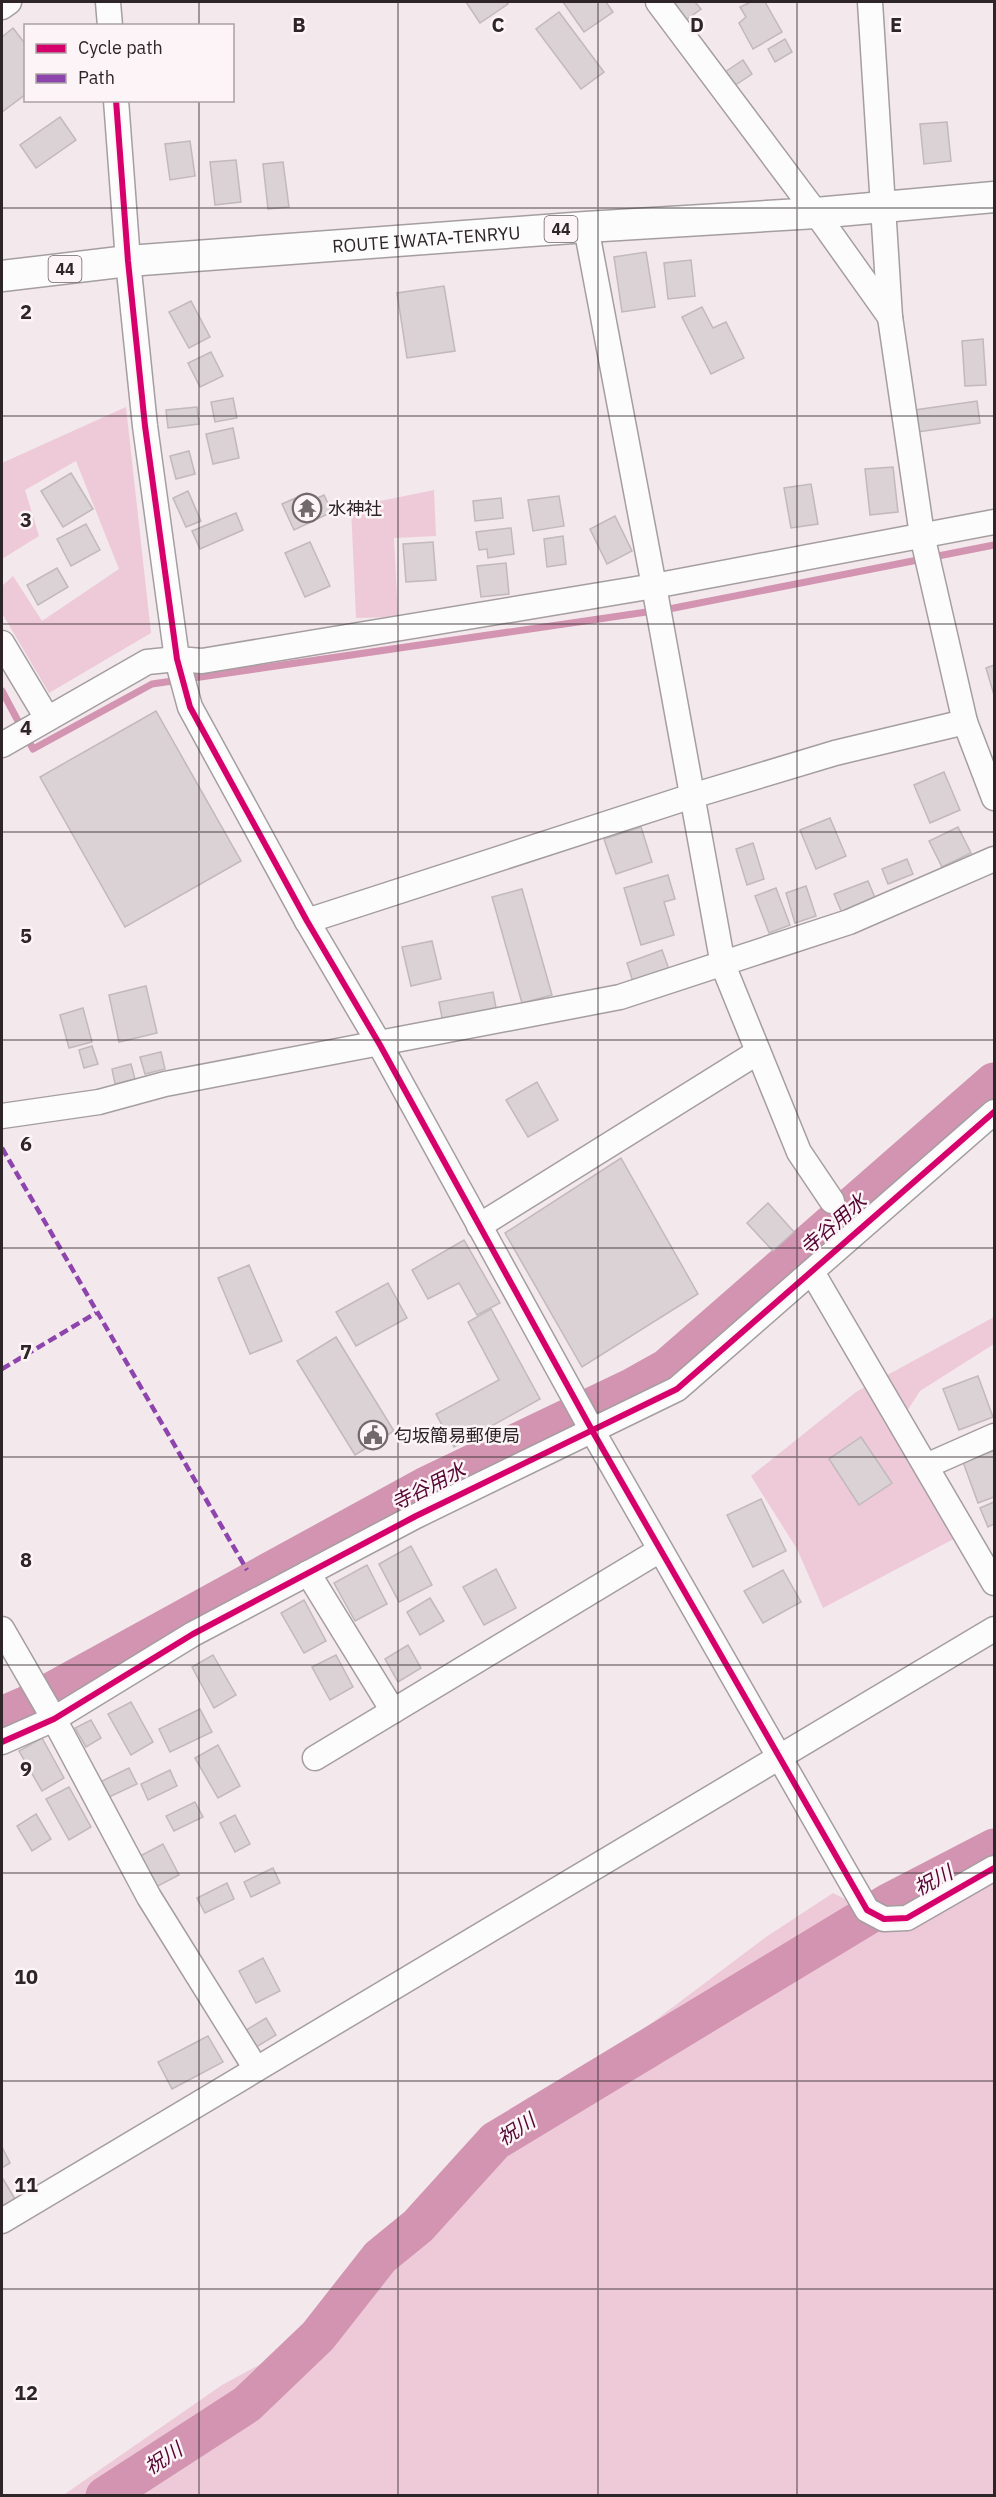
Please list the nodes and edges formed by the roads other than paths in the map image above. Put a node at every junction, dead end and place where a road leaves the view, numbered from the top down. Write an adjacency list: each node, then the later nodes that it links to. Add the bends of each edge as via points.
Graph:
1 (9, 2): 5 (street)
2 (108, 2): 6 (street)
3 (658, 2): 10 (street)
4 (870, 2): 9 (street)
5 (2, 7)
6 (110, 24)
7 (116, 102): 12 (street)
8 (994, 197): 9 (main road, ROUTE IWATA-TENRYU / 44)
9 (884, 206): 10 (main road, ROUTE IWATA-TENRYU / 44); 14 (street)
10 (816, 213): 11 (main road, ROUTE IWATA-TENRYU / 44); 14 (street)
11 (585, 227): 12 (main road, ROUTE IWATA-TENRYU / 44); 17 (street)
12 (128, 261): 13 (main road, ROUTE IWATA-TENRYU / 44); 19 (street, via 145,426)
13 (2, 276)
14 (890, 317): 16 (street)
15 (994, 522): 16 (street)
16 (922, 535): 17 (street); 21 (street)
17 (654, 586): 19 (street, via 202,661); 23 (street)
18 (2, 643): 20 (street)
19 (177, 659): 20 (street, via 147,662); 26 (street, via 190,707)
20 (47, 718): 22 (street)
21 (965, 722): 23 (street, via 845,750); 24 (street)
22 (2, 745)
23 (692, 796): 26 (street); 27 (street)
24 (994, 798)
25 (994, 859): 27 (street, via 849,922)
26 (307, 921): 28 (street)
27 (723, 965): 28 (street, via 620,997); 29 (street)
28 (380, 1045): 31 (street, via 165,1084 99,1102); 33 (street)
29 (758, 1052): 32 (street, via 799,1152); 33 (street)
30 (994, 1112): 34 (street)
31 (2, 1116)
32 (832, 1201)
33 (479, 1226): 35 (street)
34 (812, 1272): 35 (street, via 677,1389); 37 (street)
35 (593, 1432): 38 (street); 39 (street, via 428,1510)
36 (994, 1436): 37 (street)
37 (926, 1466): 40 (street)
38 (660, 1550): 43 (street); 47 (street)
39 (308, 1573): 43 (street); 44 (street, via 193,1634)
40 (994, 1583)
41 (2, 1629): 44 (street)
42 (994, 1629): 47 (street)
43 (393, 1711): 46 (street)
44 (54, 1719): 45 (street); 49 (street, via 149,1896)
45 (2, 1742)
46 (315, 1758)
47 (779, 1758): 48 (street, via 867,1910 884,1919 907,1918); 49 (street)
48 (994, 1868)
49 (256, 2069): 50 (street)
50 (2, 2221)

